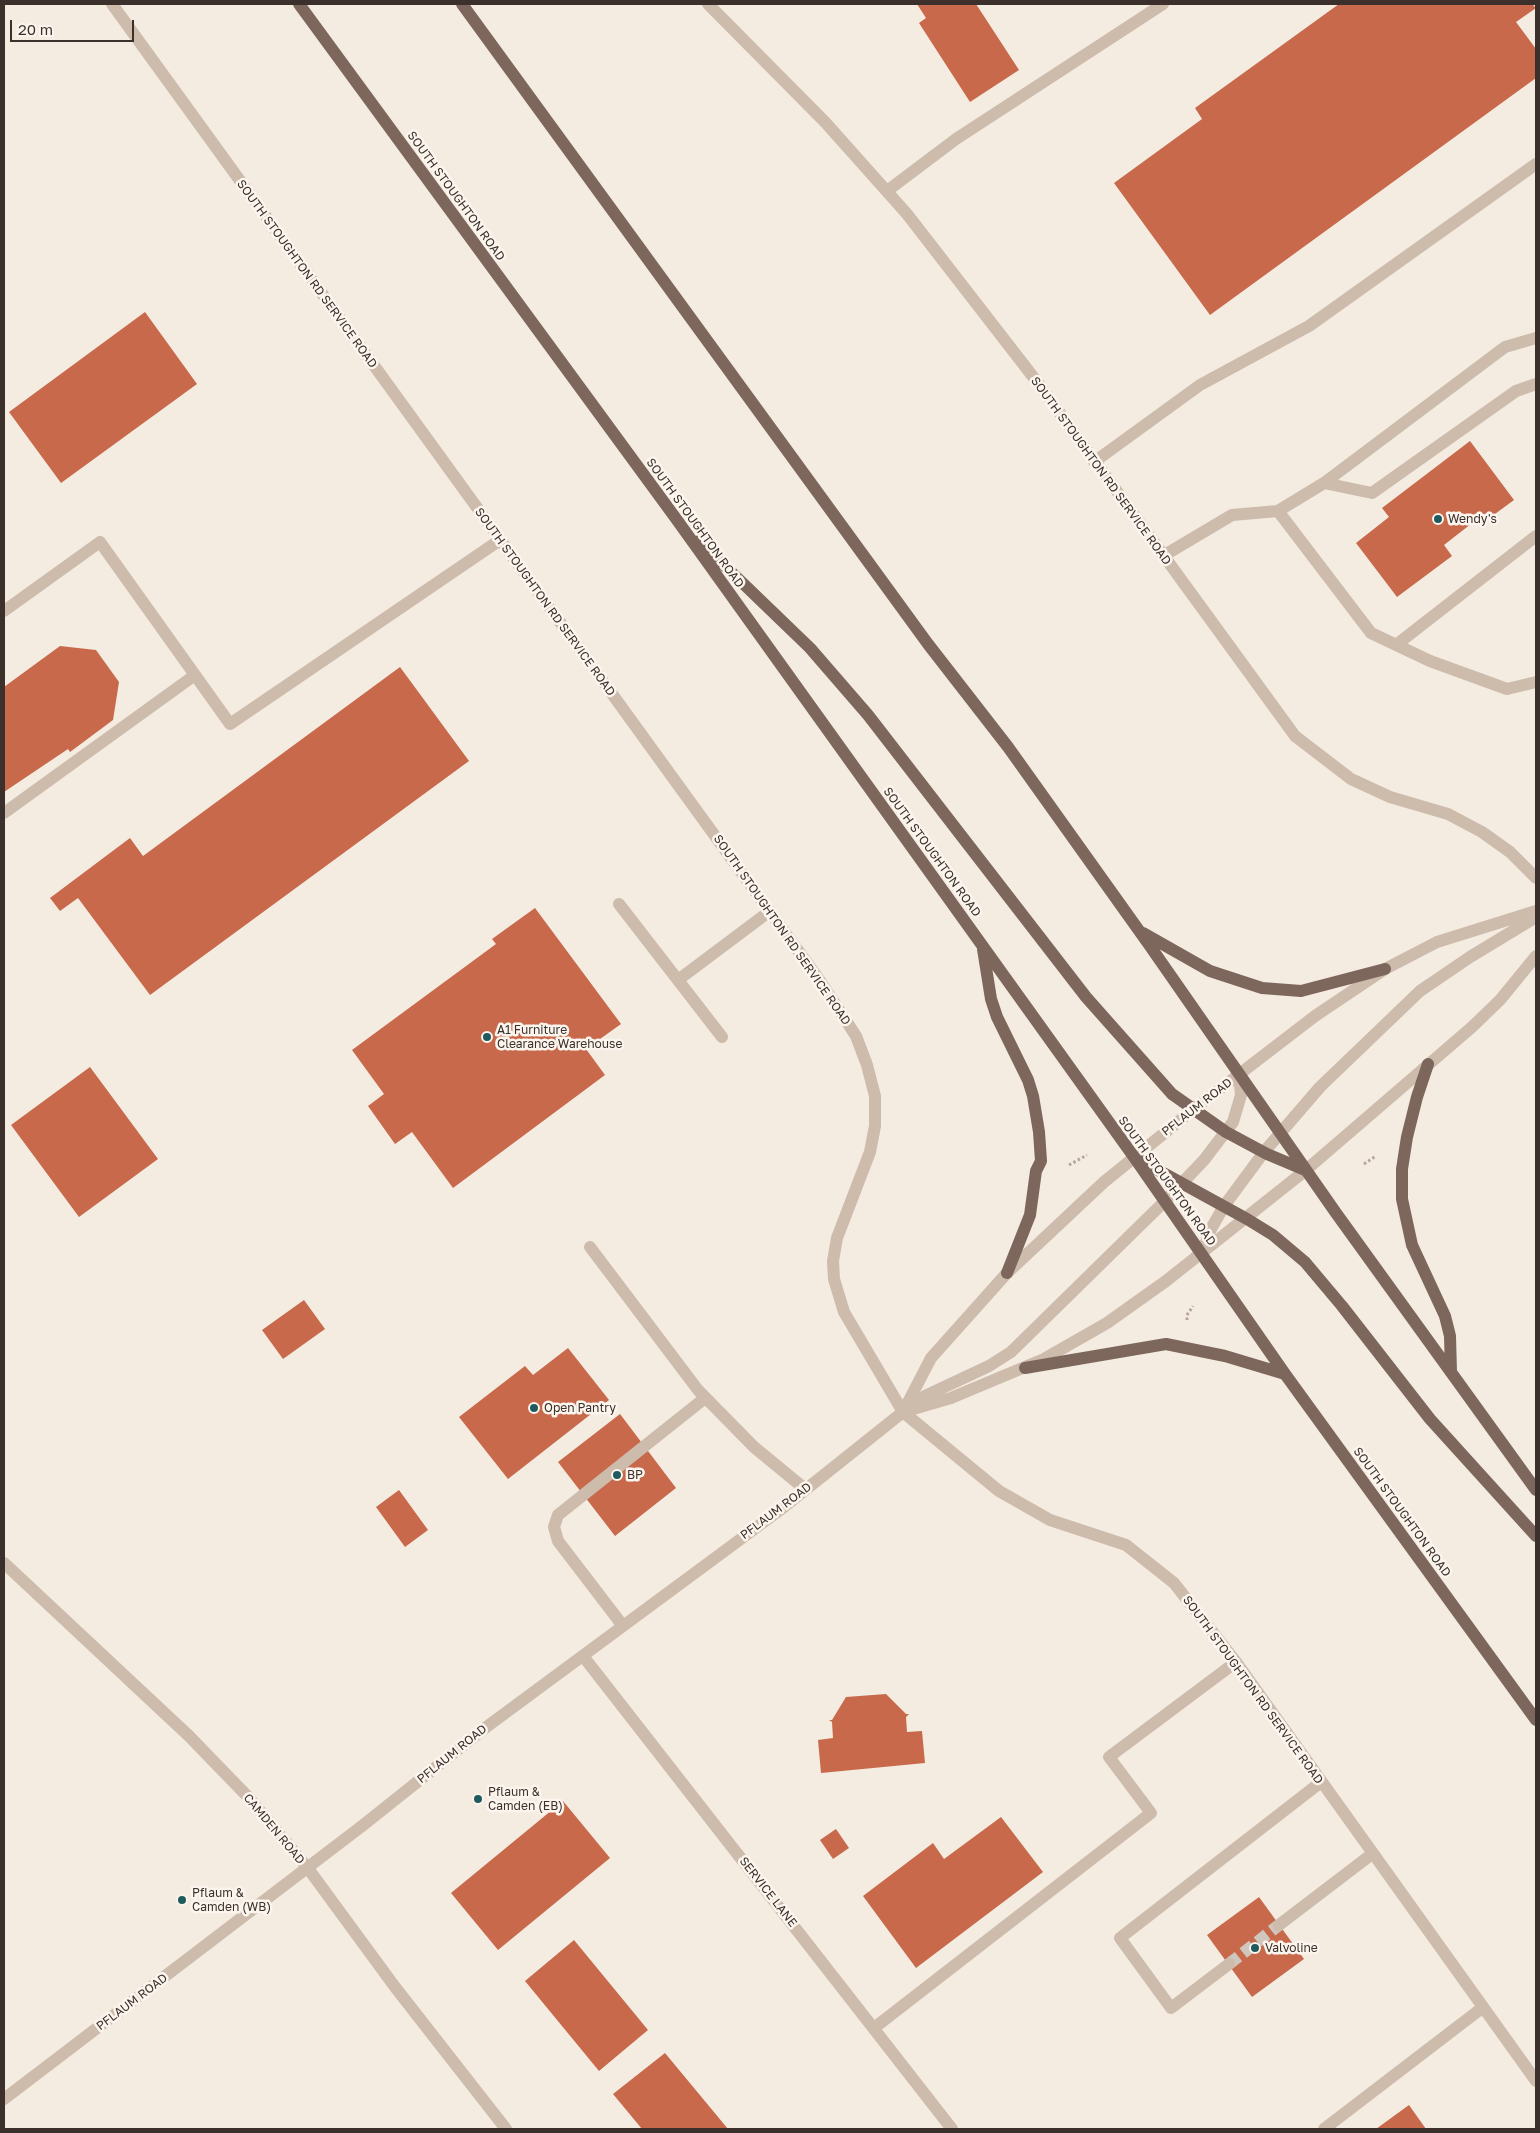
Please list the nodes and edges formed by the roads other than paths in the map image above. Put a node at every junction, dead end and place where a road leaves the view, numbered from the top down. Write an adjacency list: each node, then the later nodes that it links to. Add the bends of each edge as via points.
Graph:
1 (112, 4): 15 (street, SOUTH STOUGHTON RD SERVICE ROAD)
2 (299, 4): 13 (main road, SOUTH STOUGHTON ROAD)
3 (462, 4): 27 (main road)
4 (708, 4): 7 (street, SOUTH STOUGHTON RD SERVICE ROAD, via 825,122)
5 (1163, 4): 7 (street, via 956,138)
6 (1536, 164): 10 (street, via 1309,326 1200,385)
7 (887, 191): 10 (street, SOUTH STOUGHTON RD SERVICE ROAD, via 1040,386)
8 (1536, 338): 11 (street, via 1505,347)
9 (1536, 384): 11 (street, via 1516,391 1372,493)
10 (1094, 462): 16 (street, SOUTH STOUGHTON RD SERVICE ROAD)
11 (1324, 483): 12 (street)
12 (1278, 511): 16 (street, via 1232,515); 18 (street, via 1371,633)
13 (677, 520): 28 (main road, SOUTH STOUGHTON ROAD); 35 (main road, via 810,648 868,716 1086,997 1172,1094)
14 (1536, 536): 18 (street)
15 (500, 540): 19 (street, via 230,724); 24 (street, SOUTH STOUGHTON RD SERVICE ROAD)
16 (1162, 556): 22 (street, SOUTH STOUGHTON RD SERVICE ROAD, via 1296,736 1351,779 1390,797 1448,814 1482,832 1510,852)
17 (4, 611): 19 (street, via 100,542)
18 (1396, 645): 20 (street, via 1507,689)
19 (195, 675): 21 (street)
20 (1536, 682)
21 (4, 813)
22 (1536, 878)
23 (620, 904): 31 (street)
24 (770, 911): 31 (street); 52 (street, SOUTH STOUGHTON RD SERVICE ROAD, via 856,1036 868,1065 875,1096 875,1126 870,1152 837,1238 834,1279 844,1312)
25 (1536, 911): 30 (street, PFLAUM ROAD, via 1437,942)
26 (1536, 917): 37 (street, via 1446,972 1409,999 1320,1087)
27 (1139, 930): 30 (main road, via 1210,971 1262,988 1301,991); 34 (main road)
28 (983, 947): 39 (main road, SOUTH STOUGHTON ROAD); 47 (main road, via 991,999 1028,1080 1039,1132 1041,1161 1036,1171 1030,1215)
29 (1536, 956): 33 (street, PFLAUM ROAD, via 1488,1012)
30 (1385, 969): 34 (street, PFLAUM ROAD, via 1315,1016)
31 (678, 980): 32 (street)
32 (722, 1037)
33 (1428, 1064): 40 (street, PFLAUM ROAD); 49 (main road, via 1407,1137 1402,1200 1412,1245 1446,1316 1450,1336)
34 (1238, 1075): 35 (street, PFLAUM ROAD); 36 (street, via 1239,1105); 37 (main road)
35 (1194, 1109): 36 (main road); 39 (street, PFLAUM ROAD)
36 (1226, 1132): 38 (main road); 41 (street)
37 (1280, 1133): 38 (street); 40 (main road)
38 (1264, 1152): 40 (main road); 43 (street)
39 (1134, 1157): 41 (main road); 42 (main road, SOUTH STOUGHTON ROAD); 47 (street, PFLAUM ROAD)
40 (1306, 1170): 44 (street, PFLAUM ROAD); 49 (main road)
41 (1182, 1182): 42 (street); 43 (main road)
42 (1165, 1201): 46 (main road, SOUTH STOUGHTON ROAD); 52 (street, via 1011,1352 925,1396)
43 (1224, 1206): 44 (main road); 46 (street)
44 (1247, 1219): 46 (street, PFLAUM ROAD); 55 (main road, via 1305,1262 1430,1419)
45 (590, 1247): 51 (street)
46 (1202, 1253): 48 (street, PFLAUM ROAD, via 1106,1323); 50 (main road, SOUTH STOUGHTON ROAD)
47 (1007, 1272): 52 (street, PFLAUM ROAD, via 932,1358)
48 (1025, 1368): 50 (main road, via 1166,1344 1225,1356); 52 (street, PFLAUM ROAD, via 951,1398)
49 (1450, 1372): 54 (main road)
50 (1284, 1374): 60 (main road, SOUTH STOUGHTON ROAD)
51 (705, 1398): 53 (street, via 754,1446); 57 (street, via 558,1515 554,1527 558,1541)
52 (903, 1412): 53 (street, PFLAUM ROAD); 59 (street, SOUTH STOUGHTON RD SERVICE ROAD, via 999,1490 1050,1520 1126,1545 1174,1583)
53 (805, 1489): 57 (street, PFLAUM ROAD)
54 (1536, 1490)
55 (1536, 1536)
56 (4, 1563): 63 (street, CAMDEN ROAD, via 189,1736 250,1799)
57 (623, 1626): 58 (street, PFLAUM ROAD)
58 (583, 1656): 63 (street, PFLAUM ROAD, via 485,1728); 67 (street, SERVICE LANE)
59 (1236, 1662): 61 (street, SOUTH STOUGHTON RD SERVICE ROAD); 67 (street, via 1109,1757 1151,1814)
60 (1536, 1720)
61 (1321, 1782): 62 (street, SOUTH STOUGHTON RD SERVICE ROAD); 65 (street, via 1120,1938 1171,2008)
62 (1372, 1854): 64 (street); 66 (street, SOUTH STOUGHTON RD SERVICE ROAD)
63 (307, 1868): 69 (street, PFLAUM ROAD); 70 (street, CAMDEN ROAD)
64 (1279, 1925)
65 (1229, 1964)
66 (1482, 2008): 68 (street, SOUTH STOUGHTON RD SERVICE ROAD); 72 (street)
67 (874, 2028): 71 (street, SERVICE LANE)
68 (1536, 2081)
69 (4, 2099)
70 (506, 2129)
71 (952, 2129)
72 (1324, 2129)

